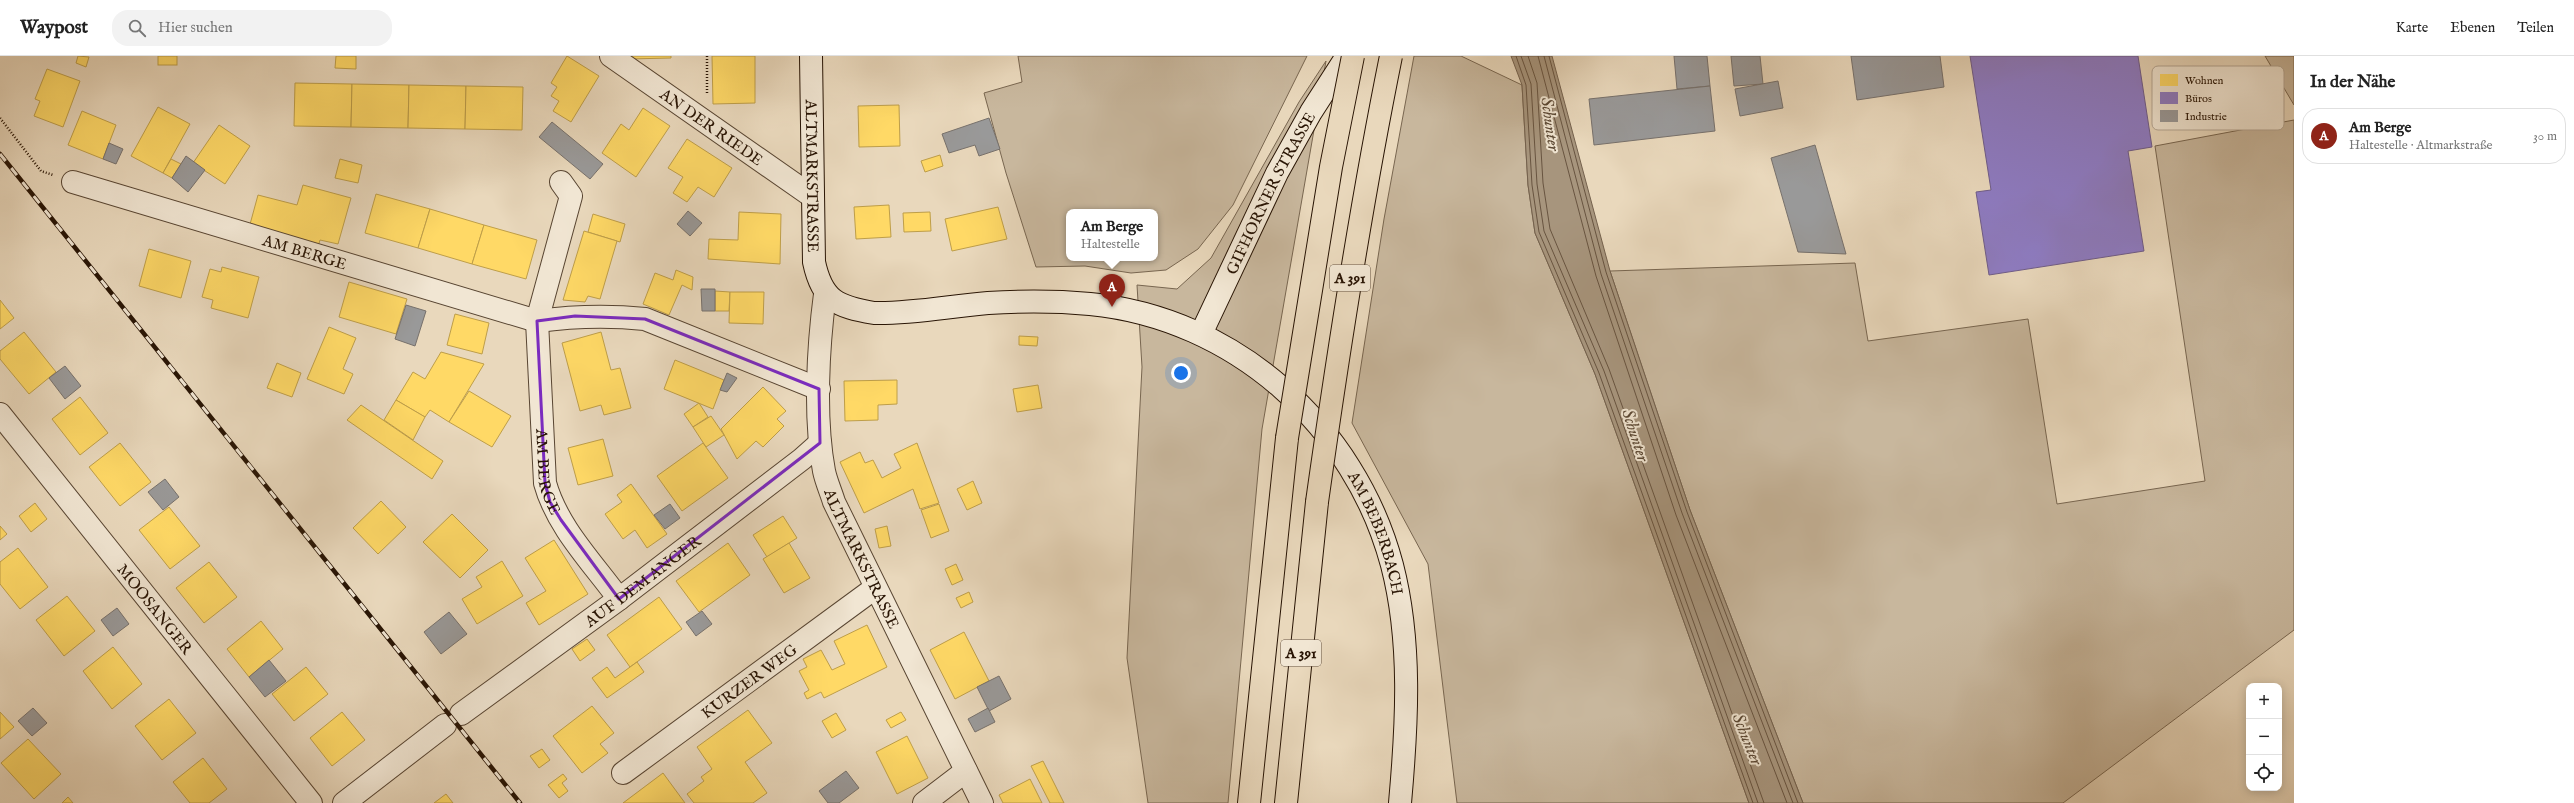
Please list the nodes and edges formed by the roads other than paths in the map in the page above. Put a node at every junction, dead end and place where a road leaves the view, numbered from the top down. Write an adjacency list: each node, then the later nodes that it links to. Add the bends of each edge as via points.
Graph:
1 (610, 56): 8 (street, AN DER RIEDE)
2 (811, 56): 8 (street, ALTMARKSTRASSE)
3 (1347, 56): 11 (street, GIFHORNER STRASSE, via 1311,112 1277,173)
4 (1353, 56): 23 (highway, A 391, bridge, via 1331,167 1287,438)
5 (1391, 56): 24 (highway, A 391, bridge, via 1368,170 1342,326 1317,502)
6 (73, 182): 10 (street, AM BERGE)
7 (561, 182): 10 (street, AM BERGE, via 571,196)
8 (813, 197): 9 (street, ALTMARKSTRASSE, via 814,262 820,284)
9 (826, 294): 11 (street, via 849,307 880,313 1014,302 1090,304 1142,314); 12 (street, ALTMARKSTRASSE, via 821,326)
10 (537, 321): 12 (street, AM BERGE, via 576,316 645,319); 16 (street, AM BERGE, via 544,483 550,502)
11 (1201, 334): 25 (street, AM BEBERBACH, via 1251,363 1296,400 1337,446 1370,504 1392,566 1404,644 1405,723)
12 (819, 389): 14 (street, ALTMARKSTRASSE)
13 (0, 414): 19 (street, MOOSANGER)
14 (820, 442): 15 (street, ALTMARKSTRASSE, via 824,472 834,502); 16 (street, AUF DEM ANGER, via 802,459)
15 (876, 588): 17 (street, ALTMARKSTRASSE); 18 (street, KURZER WEG)
16 (620, 600): 20 (street, AUF DEM ANGER, via 453,720)
17 (966, 771): 21 (street); 22 (street, ALTMARKSTRASSE)
18 (623, 773)
19 (311, 803)
20 (344, 803)
21 (924, 803)
22 (982, 803)
23 (1249, 803)
24 (1286, 803)
25 (1400, 803)

